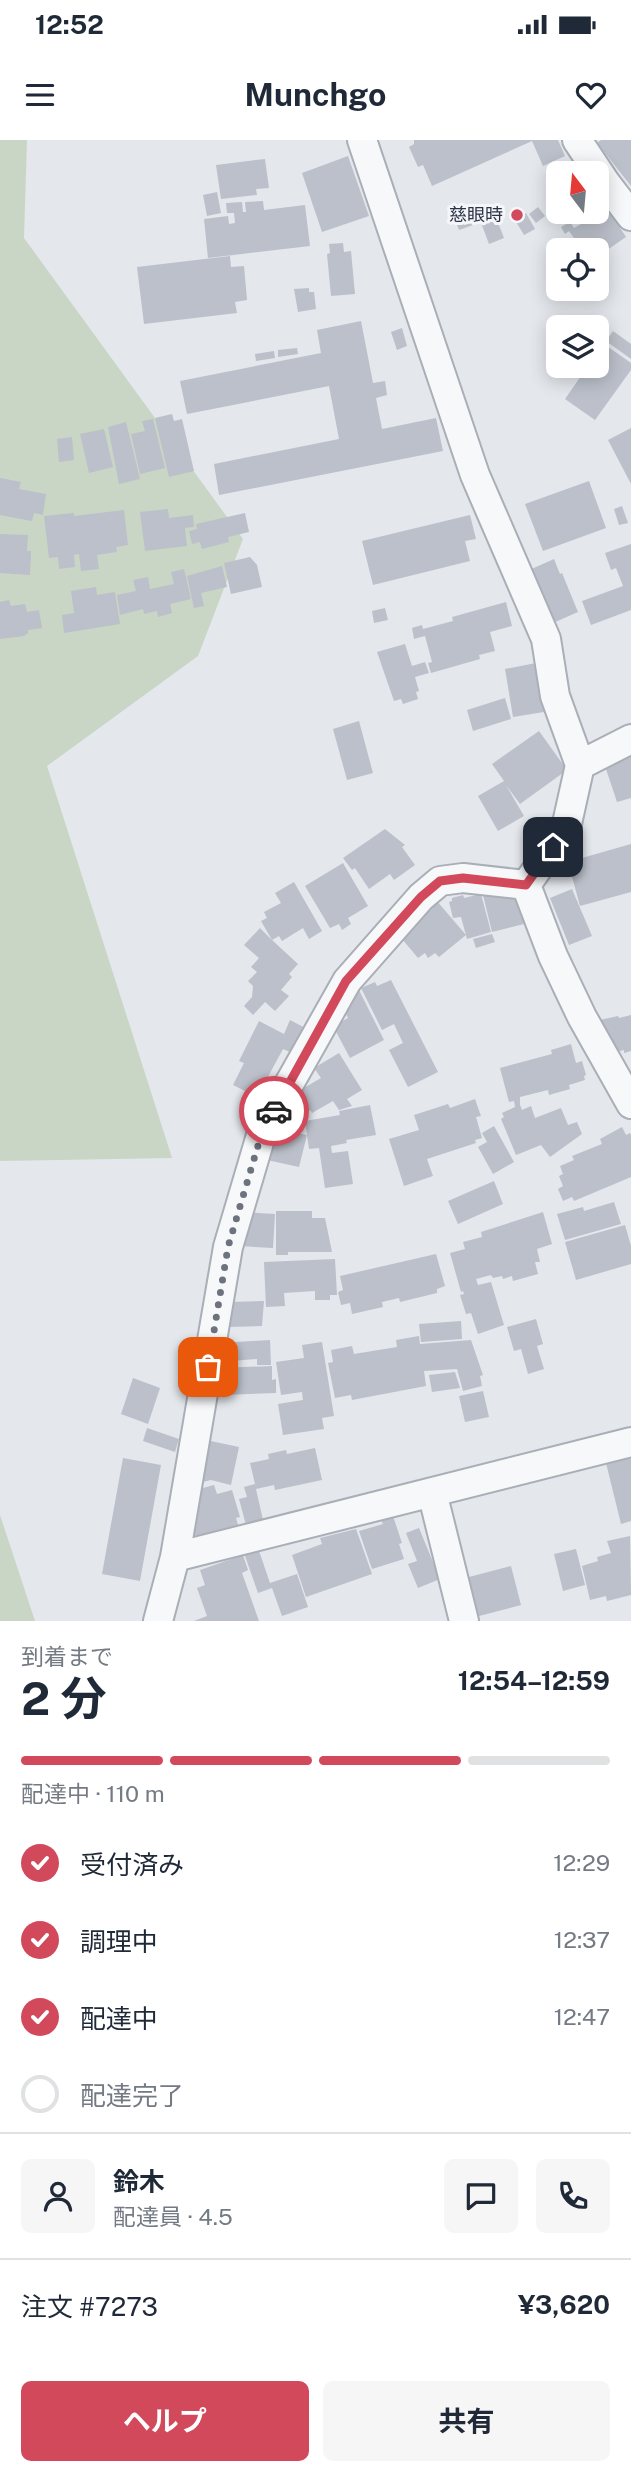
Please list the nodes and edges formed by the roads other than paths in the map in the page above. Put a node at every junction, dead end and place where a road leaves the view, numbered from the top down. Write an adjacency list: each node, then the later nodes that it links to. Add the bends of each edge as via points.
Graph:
1 (362, 140): 5 (street, via 475,475 546,639 555,696)
2 (577, 140): 3 (street)
3 (631, 216)
4 (631, 738): 5 (street)
5 (580, 765): 6 (street, via 566,828)
6 (526, 885): 7 (street, via 582,1017); 10 (street, via 463,878 440,881 421,897 346,981 262,1132 228,1247)
7 (631, 1104)
8 (631, 1442): 9 (street)
9 (432, 1492): 10 (street); 12 (street)
10 (175, 1557): 11 (street)
11 (158, 1621)
12 (464, 1621)

